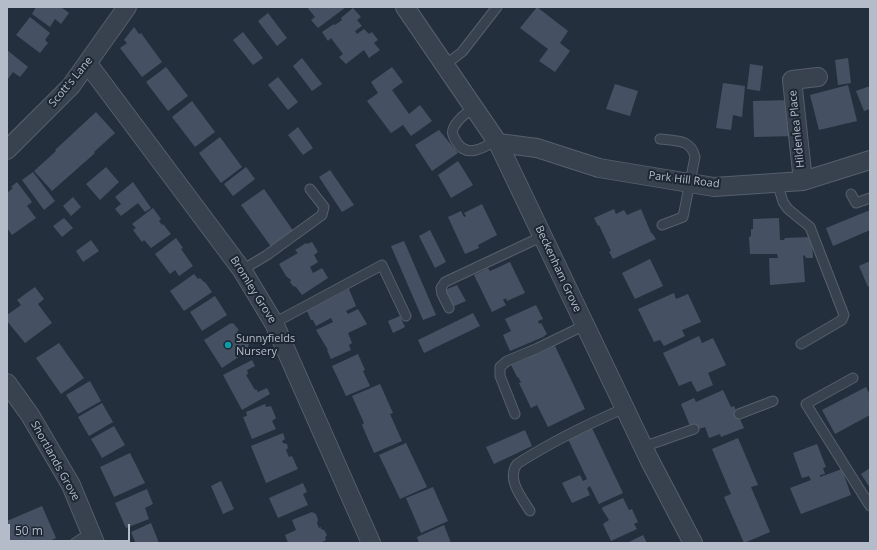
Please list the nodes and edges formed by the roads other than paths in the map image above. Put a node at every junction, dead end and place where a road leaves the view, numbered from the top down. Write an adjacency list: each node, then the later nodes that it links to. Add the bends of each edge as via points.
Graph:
1 (127, 7): 4 (street, Scott's Lane)
2 (405, 7): 5 (street, Beckenham Grove)
3 (497, 7): 5 (lane, via 462,52)
4 (88, 64): 10 (street, Scott's Lane, via 70,86); 20 (street, Bromley Grove)
5 (444, 65): 7 (street, Beckenham Grove)
6 (818, 77): 12 (street, Hildenlea Place, via 792,80)
7 (474, 107): 9 (street, Beckenham Grove); 9 (lane, via 453,128 452,133 458,146 469,151)
8 (660, 139): 14 (lane, via 685,143 693,148 695,157)
9 (497, 142): 14 (street, Park Hill Road, via 537,148 599,168); 19 (street, Beckenham Grove)
10 (7, 149)
11 (870, 160): 12 (street, Park Hill Road)
12 (803, 181): 13 (street, Park Hill Road)
13 (777, 182): 14 (street, Park Hill Road, via 714,186); 25 (lane, via 788,209 810,227 844,315 842,320)
14 (690, 183): 18 (lane, via 683,217)
15 (310, 189): 20 (lane, via 324,207 322,215)
16 (851, 194): 17 (lane, via 856,203)
17 (870, 198)
18 (662, 226)
19 (543, 236): 21 (lane, via 445,282 441,288); 24 (street, Beckenham Grove)
20 (242, 270): 23 (street, Bromley Grove)
21 (449, 308)
22 (406, 316): 23 (lane, via 382,265)
23 (274, 323): 38 (street, Bromley Grove)
24 (585, 326): 29 (street, Beckenham Grove); 30 (lane, via 507,361 500,367 500,376)
25 (801, 344)
26 (853, 378): 34 (lane, via 806,404)
27 (7, 383): 36 (street, Shortlands Grove, via 30,415 71,486)
28 (773, 400): 31 (lane)
29 (625, 408): 33 (street, Beckenham Grove); 35 (lane, via 583,426 517,464 514,469 514,482)
30 (515, 414)
31 (739, 414)
32 (694, 429): 33 (lane)
33 (643, 447): 39 (street, Beckenham Grove)
34 (870, 506)
35 (530, 511)
36 (93, 538): 37 (lane)
37 (75, 543)
38 (371, 543)
39 (693, 543)

